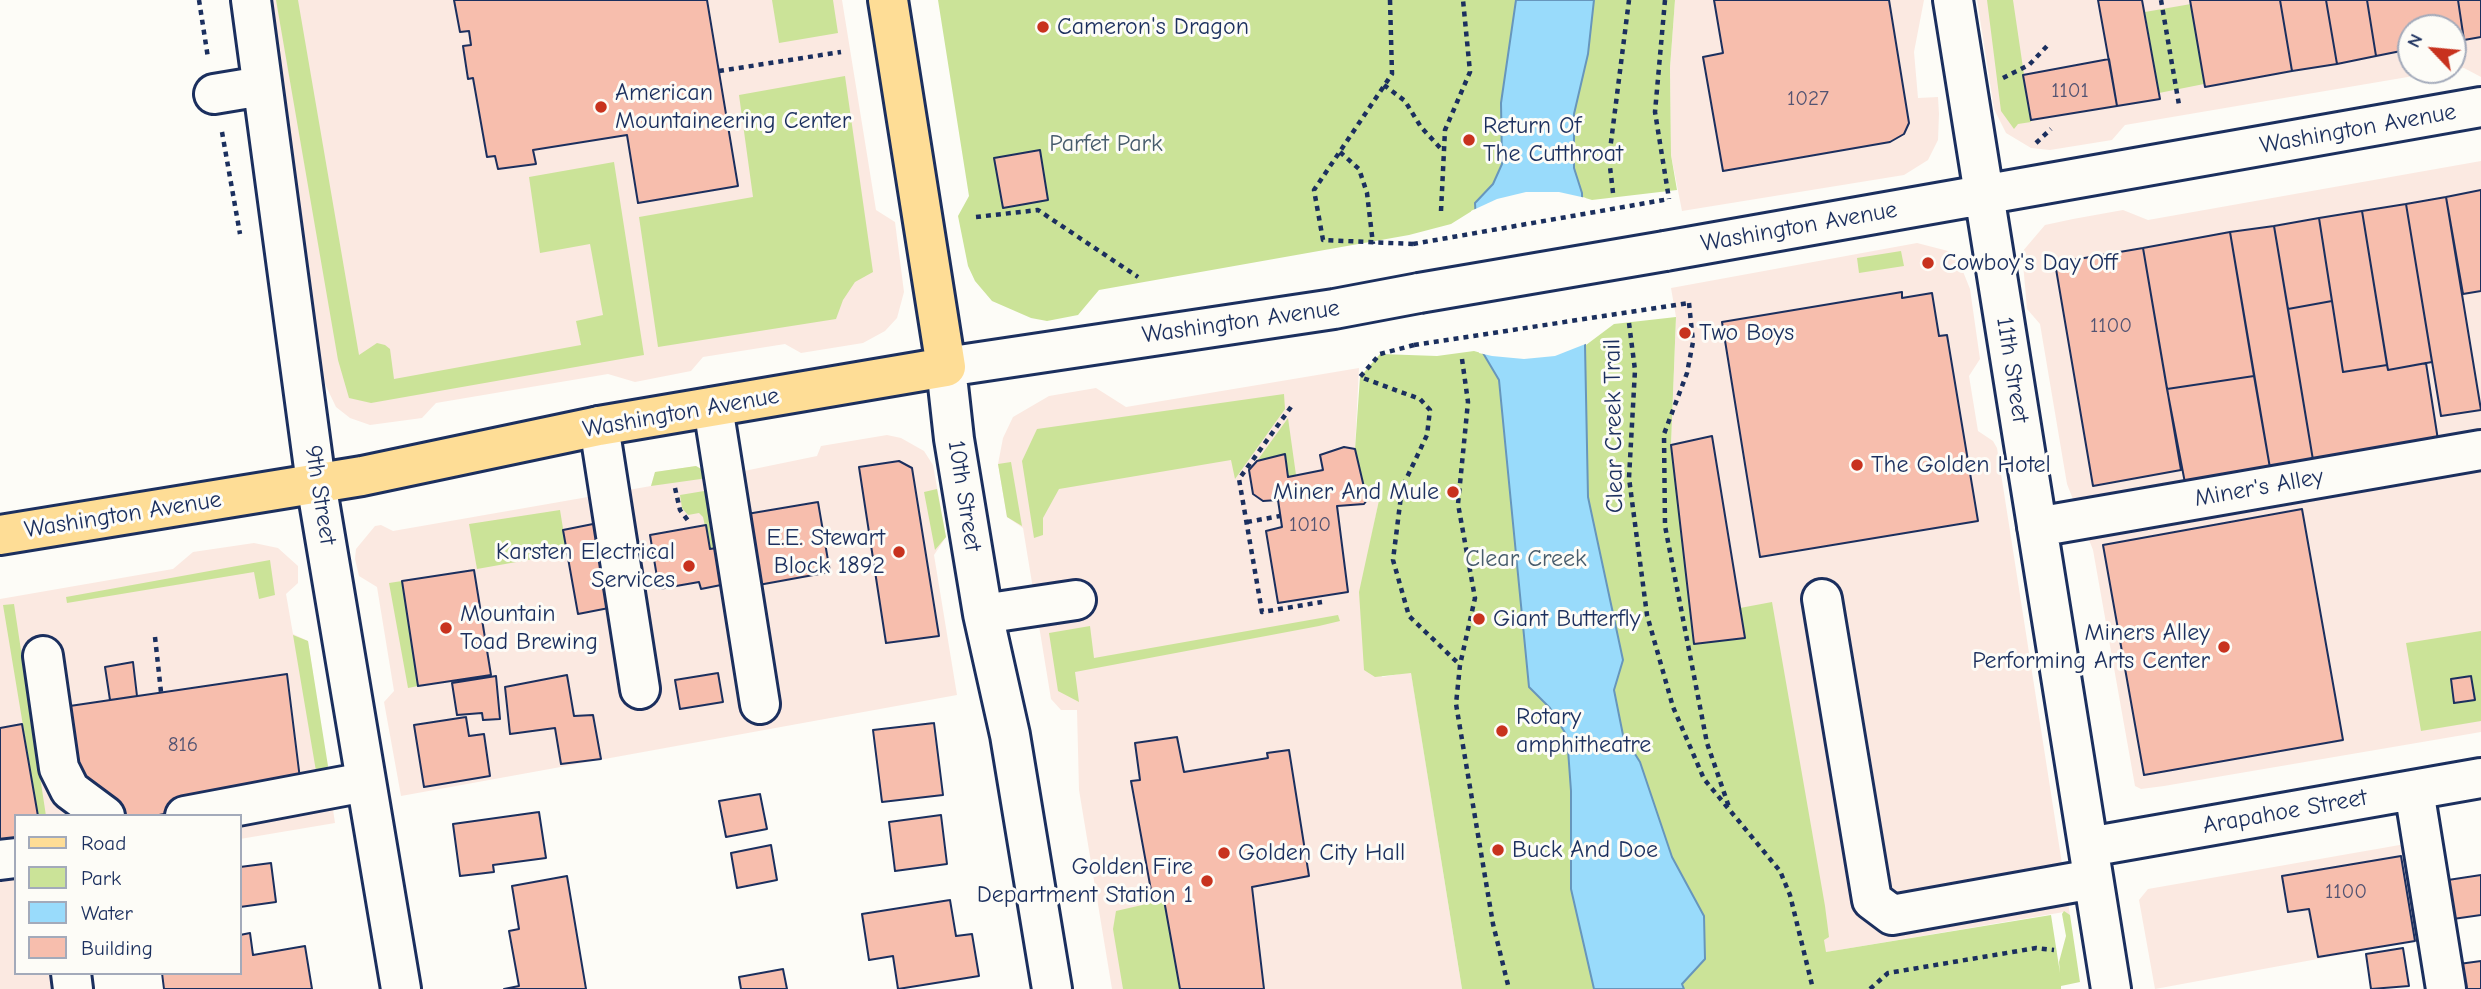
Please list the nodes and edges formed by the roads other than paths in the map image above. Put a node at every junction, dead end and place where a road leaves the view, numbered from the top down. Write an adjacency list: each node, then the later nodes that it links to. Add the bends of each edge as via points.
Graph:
1 (251, 0): 4 (street, 9th Street)
2 (888, 0): 8 (main road, 10th Street)
3 (1952, 0): 7 (street, 11th Street)
4 (262, 86): 5 (street); 12 (street, 9th Street)
5 (214, 94)
6 (2481, 107): 7 (street, Washington Avenue)
7 (1984, 195): 8 (street, Washington Avenue, bridge, via 1334,309); 13 (street, 11th Street)
8 (946, 367): 9 (main road, Washington Avenue); 17 (street, 10th Street)
9 (713, 407): 10 (main road, Washington Avenue); 21 (street)
10 (612, 424): 12 (main road, Washington Avenue); 18 (street); 20 (street)
11 (2481, 450): 13 (street, Miner's Alley)
12 (316, 483): 14 (main road, Washington Avenue); 25 (street, 9th Street)
13 (2037, 527): 30 (street, 11th Street)
14 (0, 536)
15 (1822, 599): 30 (street, Arapahoe Street, via 1872,900 1892,915)
16 (1076, 600): 17 (street)
17 (983, 614): 32 (street, 10th Street, via 1010,735)
18 (660, 652)
19 (43, 656): 22 (street)
20 (640, 690)
21 (760, 704)
22 (59, 768): 26 (street); 27 (street, via 70,790)
23 (2481, 778): 24 (street, Arapahoe Street)
24 (2414, 790): 30 (street, Arapahoe Street); 34 (street)
25 (368, 791): 28 (street); 29 (street); 31 (street, 9th Street)
26 (62, 814)
27 (102, 814)
28 (200, 814)
29 (242, 822)
30 (2091, 863): 33 (street, 11th Street)
31 (401, 989)
32 (1052, 989)
33 (2111, 989)
34 (2446, 989)

